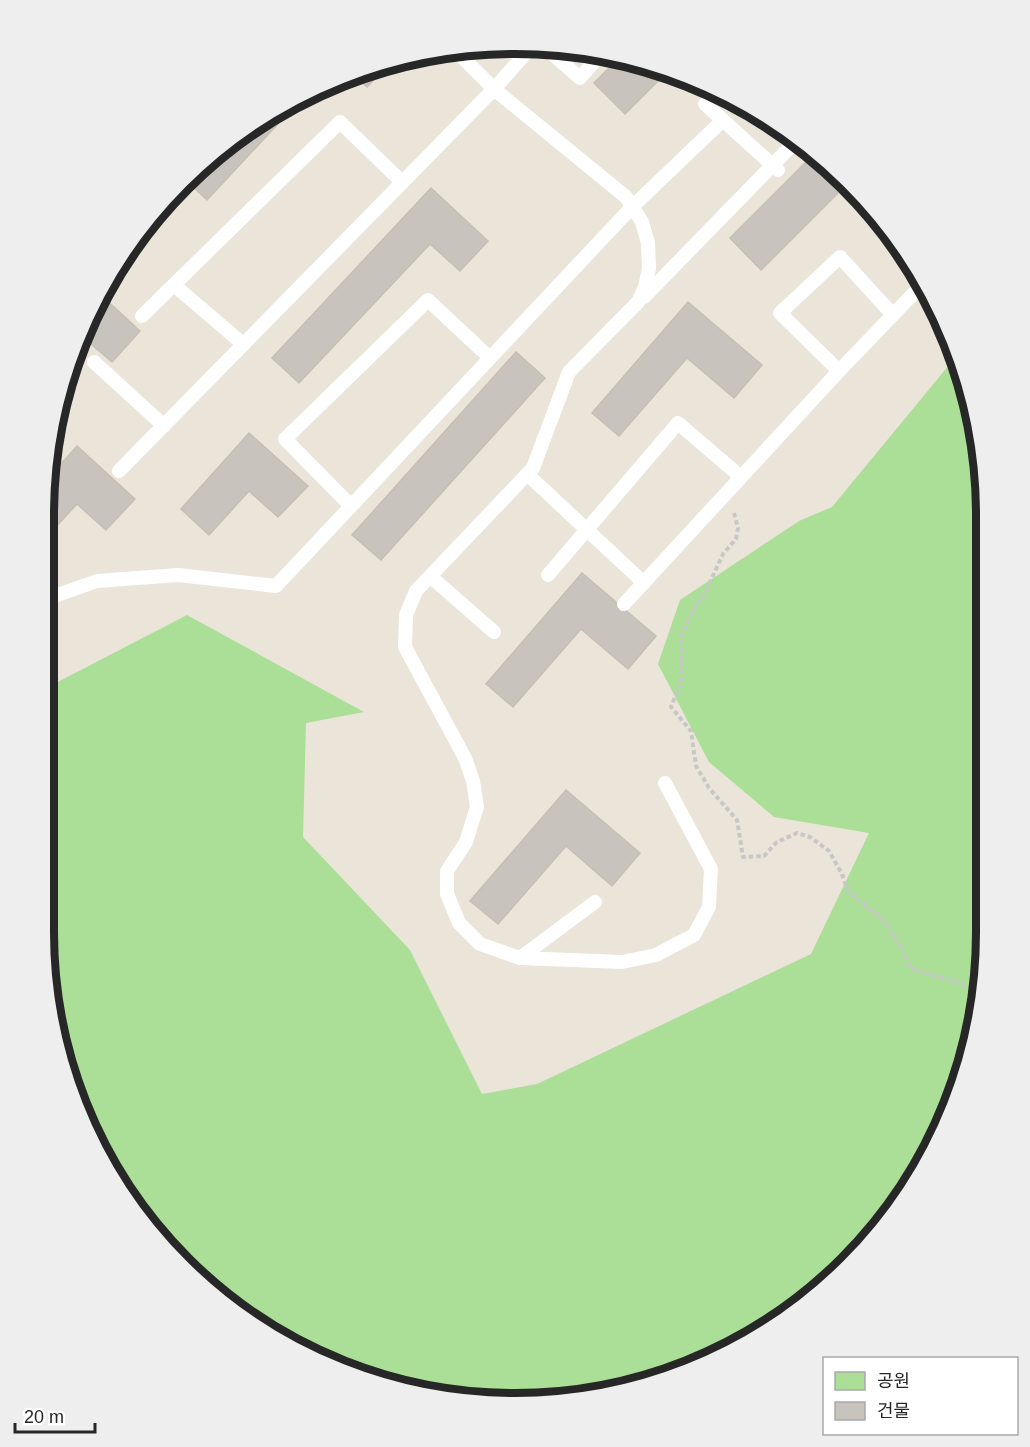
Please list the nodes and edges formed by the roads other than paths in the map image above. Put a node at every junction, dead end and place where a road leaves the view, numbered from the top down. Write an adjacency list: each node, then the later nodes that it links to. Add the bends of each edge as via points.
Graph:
1 (525, 54): 5 (lane)
2 (555, 56): 4 (lane, via 580,78)
3 (462, 57): 5 (lane)
4 (595, 61)
5 (494, 88): 10 (lane); 11 (lane, via 626,197)
6 (705, 104): 7 (lane)
7 (723, 121): 9 (lane); 11 (lane)
8 (792, 146): 9 (lane)
9 (774, 168): 14 (lane)
10 (402, 182): 12 (lane, via 340,122); 17 (lane)
11 (633, 207): 14 (lane, via 648,243 649,268); 18 (lane)
12 (174, 285): 16 (lane); 17 (lane)
13 (914, 293): 15 (lane)
14 (638, 302): 23 (lane, via 569,372 533,468)
15 (893, 315): 20 (lane); 20 (lane, via 840,257 780,313)
16 (142, 316)
17 (243, 344): 21 (lane)
18 (490, 358): 25 (lane); 25 (lane, via 428,300 285,440)
19 (94, 362): 21 (lane)
20 (839, 371): 24 (lane)
21 (164, 426): 22 (lane)
22 (120, 471)
23 (527, 474): 26 (lane); 28 (lane)
24 (741, 477): 26 (lane, via 678,423); 29 (lane)
25 (351, 506): 30 (lane, via 276,586 178,575 97,581)
26 (586, 531): 27 (lane); 29 (lane)
27 (548, 575)
28 (430, 576): 32 (lane); 35 (lane, via 416,591 406,615 405,647 465,758 477,807 466,842 447,871 447,894 459,923 480,944)
29 (644, 583): 31 (lane)
30 (54, 597)
31 (624, 604)
32 (494, 632)
33 (665, 783): 35 (lane, via 711,869 709,907 694,935 656,955 622,962)
34 (595, 902): 35 (lane)
35 (520, 958)

